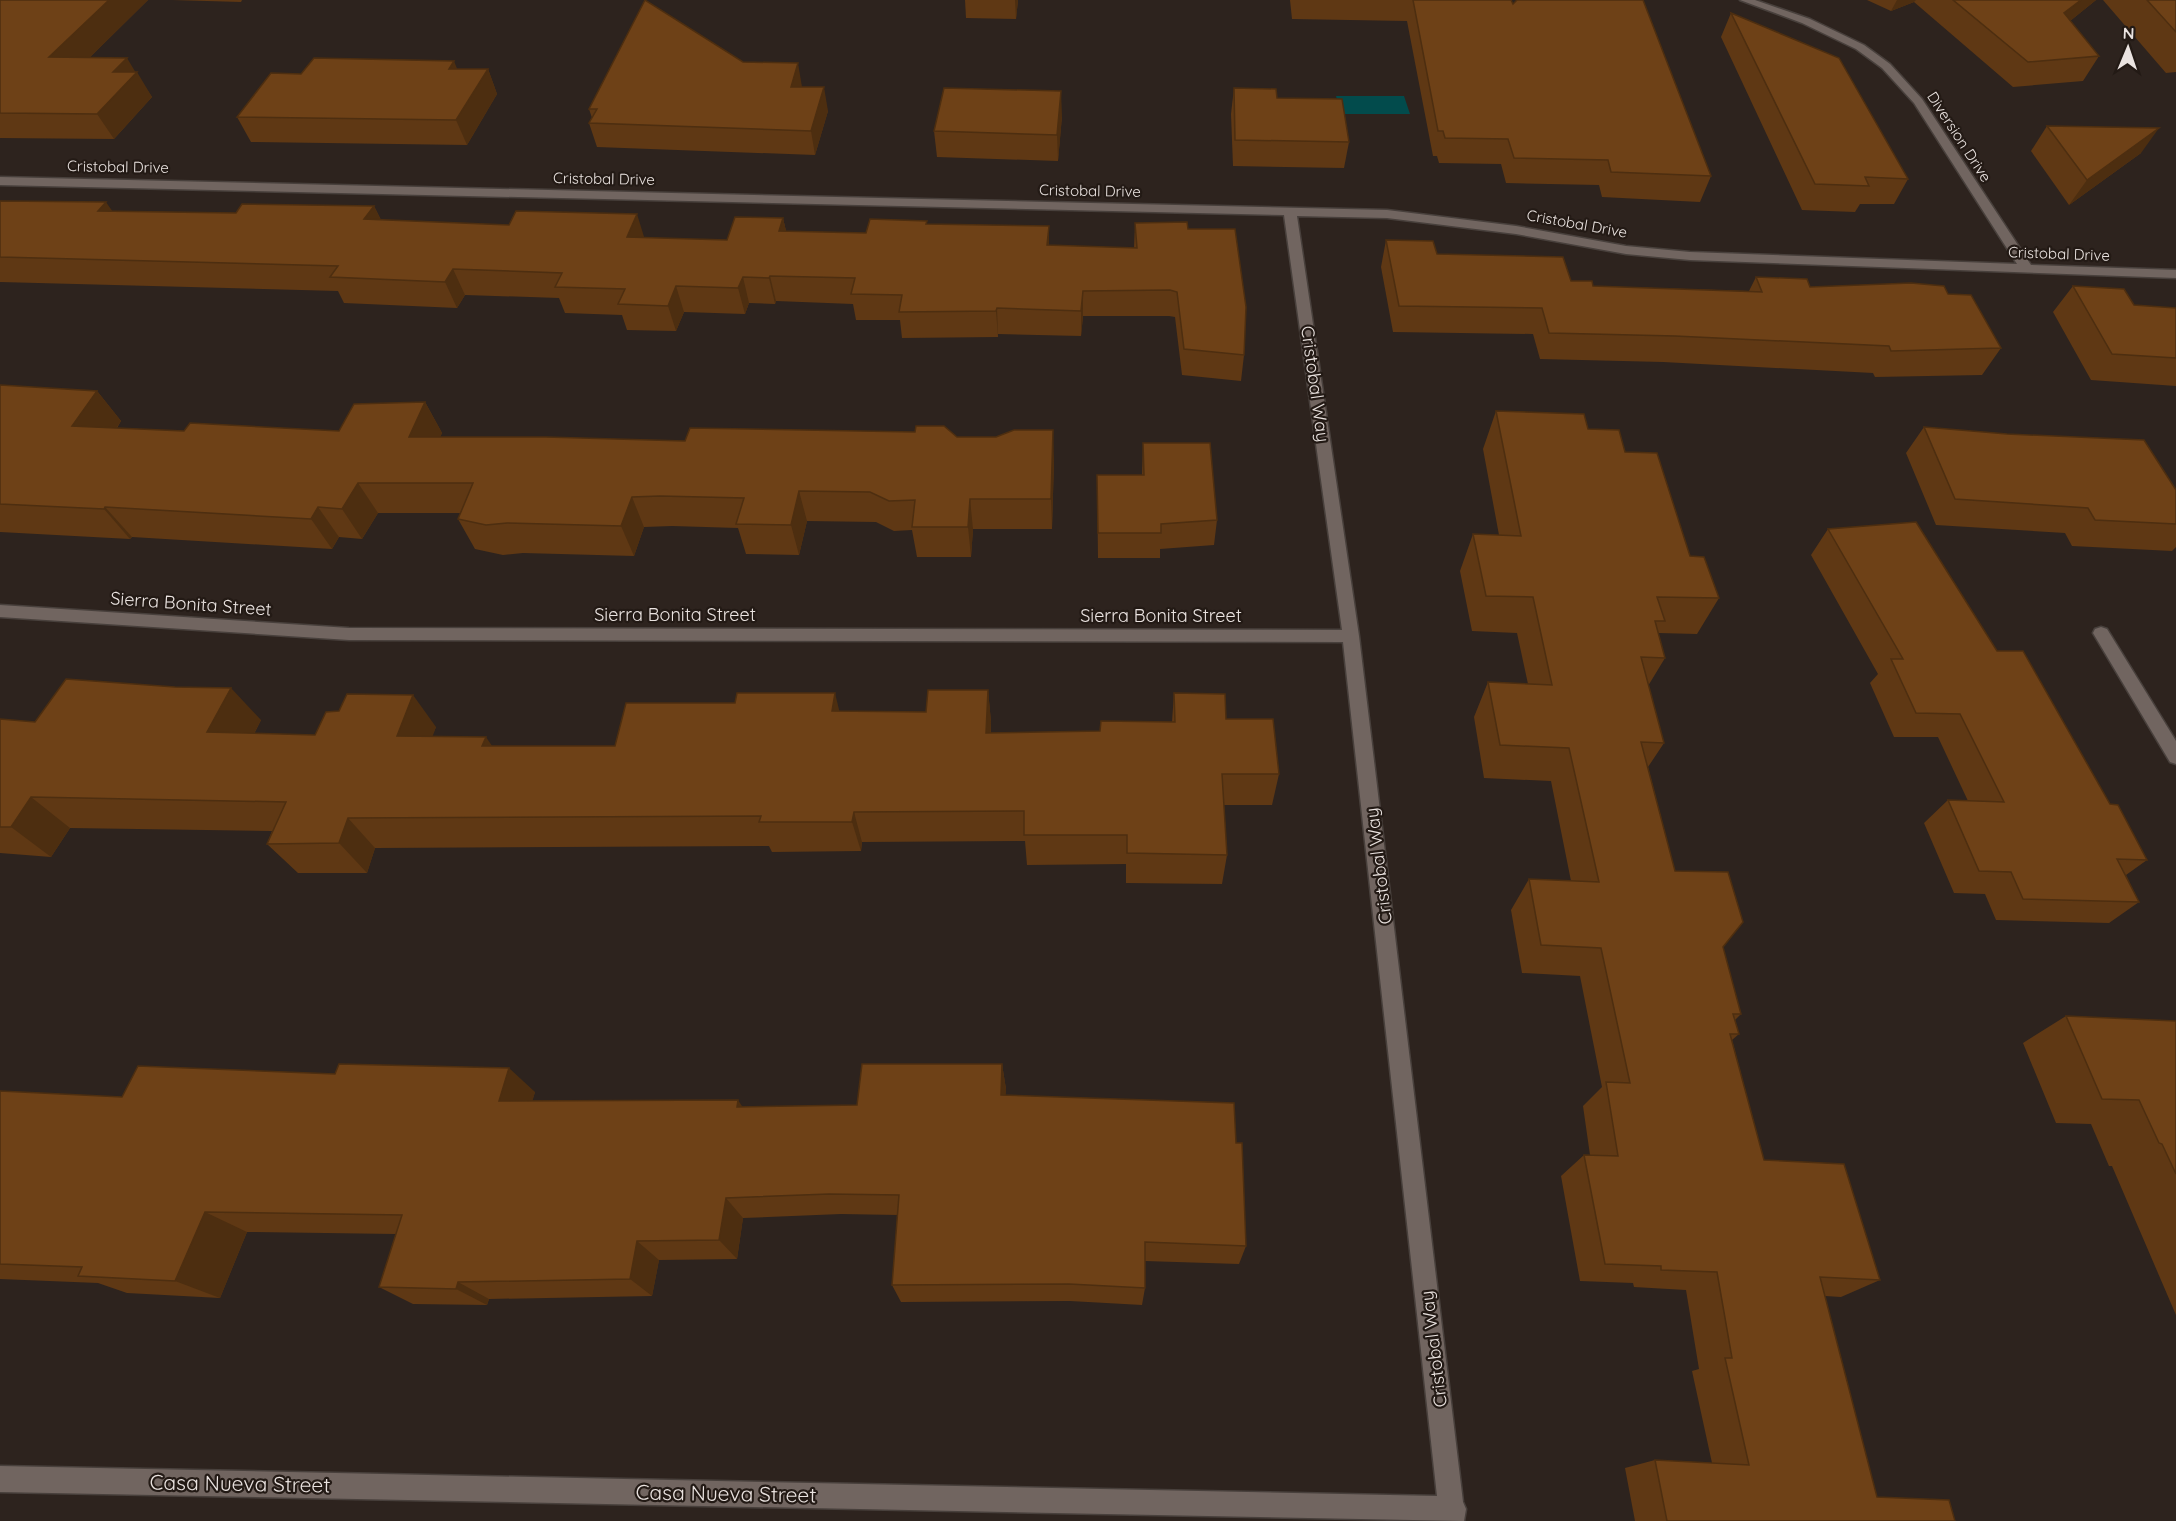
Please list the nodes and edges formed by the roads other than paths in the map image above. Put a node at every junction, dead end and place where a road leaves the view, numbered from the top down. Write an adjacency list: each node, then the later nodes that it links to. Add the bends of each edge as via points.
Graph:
1 (1745, 0): 4 (street, Diversion Drive, via 1806,21 1860,47 1886,66 1918,101)
2 (0, 181): 3 (street, Cristobal Drive)
3 (1290, 213): 4 (street, Cristobal Drive, via 1387,214 1690,256); 8 (street, Cristobal Way)
4 (2027, 269): 5 (street, Cristobal Drive)
5 (2176, 274)
6 (0, 611): 8 (street, Sierra Bonita Street, via 349,634)
7 (2101, 633): 9 (street)
8 (1351, 636): 11 (street, Cristobal Way)
9 (2176, 757)
10 (0, 1479): 11 (street, Casa Nueva Street)
11 (1453, 1515)

